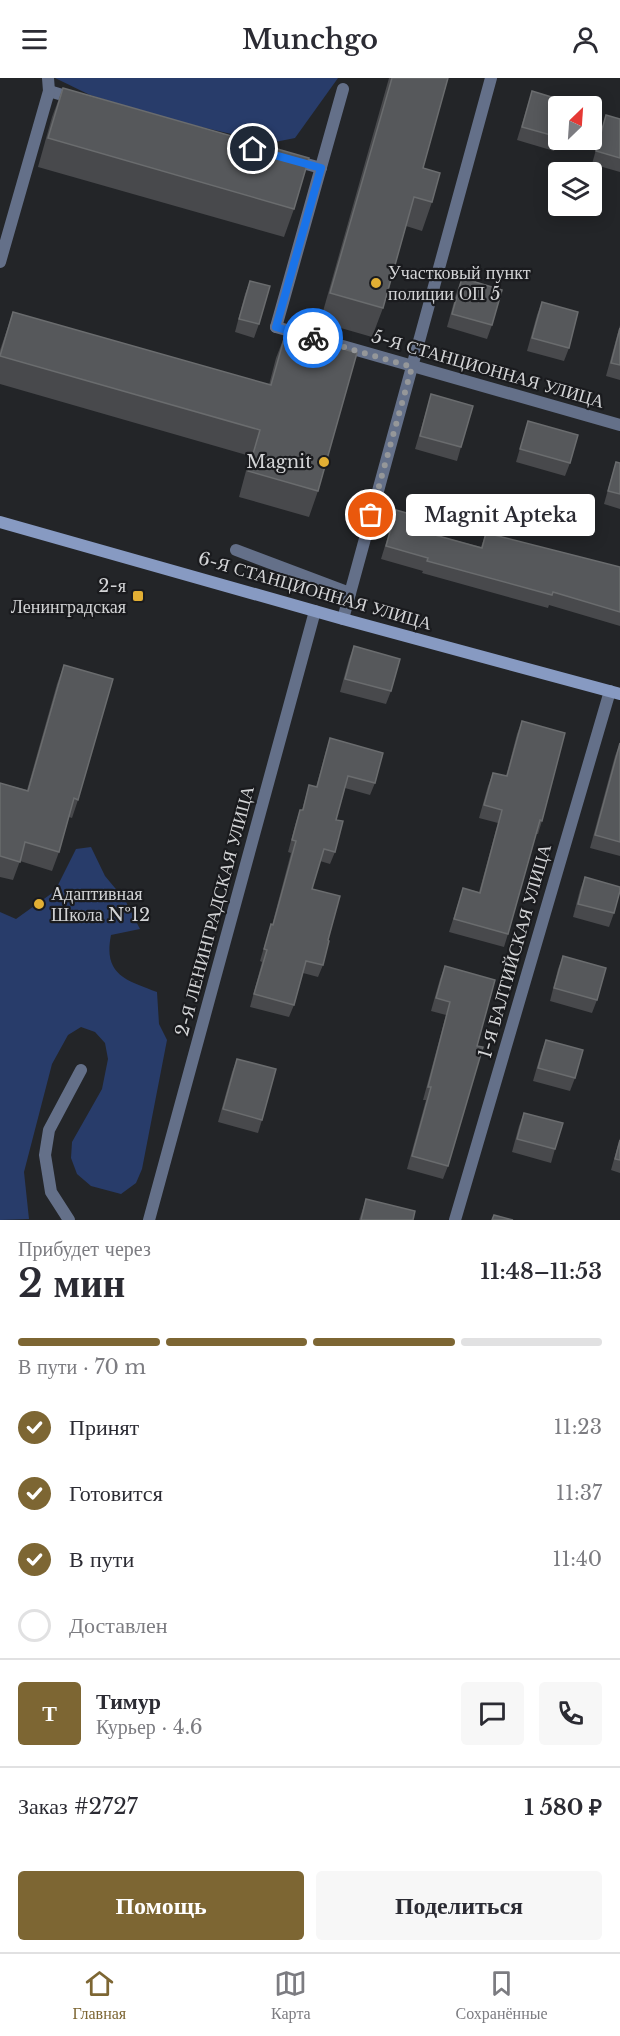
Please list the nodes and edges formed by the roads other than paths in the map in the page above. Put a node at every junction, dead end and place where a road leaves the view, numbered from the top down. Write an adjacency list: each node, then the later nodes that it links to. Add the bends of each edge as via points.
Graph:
1 (491, 78): 8 (street)
2 (48, 84): 4 (street); 7 (street)
3 (343, 89): 6 (street)
4 (83, 100)
5 (276, 155): 6 (street)
6 (321, 168): 8 (street, 5-Я СТАНЦИОННАЯ УЛИЦА, via 276,327)
7 (0, 262)
8 (412, 367): 9 (street, 5-Я СТАНЦИОННАЯ УЛИЦА); 12 (street)
9 (620, 425)
10 (0, 522): 13 (main road, 6-Я СТАНЦИОННАЯ УЛИЦА)
11 (236, 550): 12 (street)
12 (350, 593): 14 (street)
13 (315, 611): 14 (main road, 6-Я СТАНЦИОННАЯ УЛИЦА); 18 (street, 2-Я ЛЕНИНГРАДСКАЯ УЛИЦА)
14 (343, 619): 15 (main road, 6-Я СТАНЦИОННАЯ УЛИЦА)
15 (615, 693): 19 (street, 1-Я БАЛТИЙСКАЯ УЛИЦА)
16 (81, 1070): 17 (street, via 49,1130 45,1155 51,1192)
17 (69, 1220)
18 (149, 1220)
19 (455, 1220)

